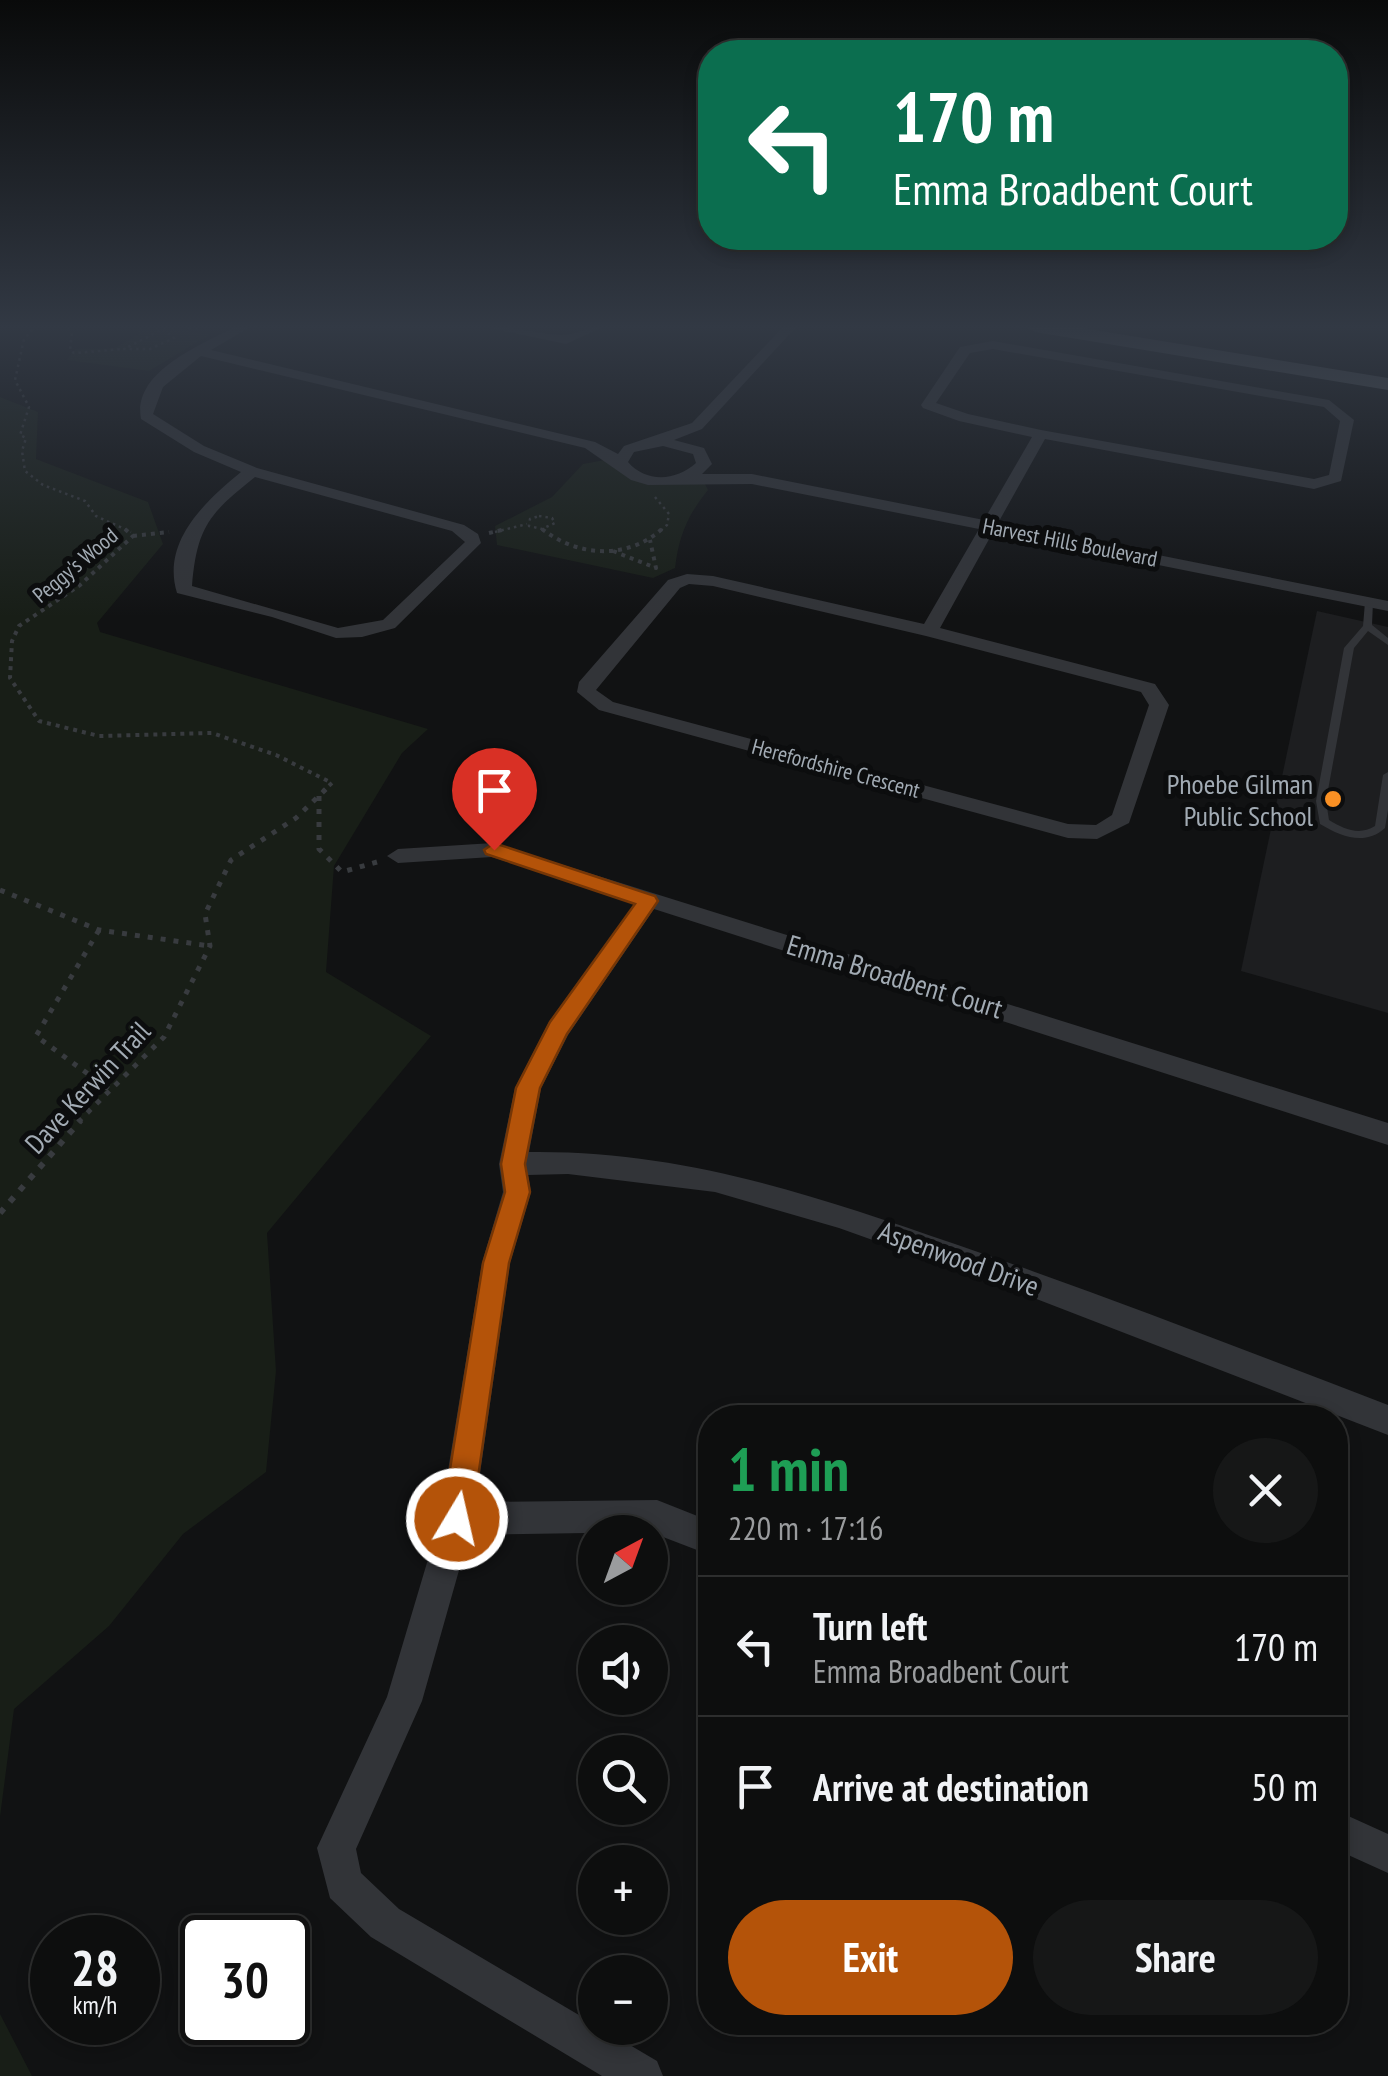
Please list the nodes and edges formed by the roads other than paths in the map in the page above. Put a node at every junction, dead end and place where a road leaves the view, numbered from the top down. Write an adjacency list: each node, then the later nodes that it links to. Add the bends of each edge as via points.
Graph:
1 (157, 423): 12 (street)
2 (498, 423): 9 (street)
3 (699, 423): 6 (street)
4 (987, 423): 7 (street)
5 (1346, 423): 7 (street, via 1336,478 1314,484)
6 (696, 426): 8 (street); 10 (street, via 693,443)
7 (1041, 434): 15 (street)
8 (647, 443): 9 (street); 10 (street, Harvest Hills Boulevard, via 678,442); 11 (street, via 629,449)
9 (590, 445): 11 (street)
10 (702, 454): 13 (street, via 699,471); 14 (street, Harvest Hills Boulevard)
11 (620, 462): 13 (street, Harvest Hills Boulevard, via 639,478)
12 (252, 471): 12 (street, via 458,528 474,543 389,624 362,632 336,633 183,589 186,548 200,512)
13 (683, 478): 14 (street, Harvest Hills Boulevard)
14 (752, 479): 15 (street, Harvest Hills Boulevard)
15 (988, 527): 16 (street, Harvest Hills Boulevard); 19 (street)
16 (1369, 602): 17 (street, Harvest Hills Boulevard); 18 (lane)
17 (1388, 606)
18 (1367, 626): 20 (lane); 21 (lane, via 1348,648 1321,800 1324,822 1371,835 1380,828)
19 (929, 631): 19 (street, Herefordshire Crescent, via 686,580 666,591 587,692 606,706 1068,831 1087,835 1114,825 1159,705 1148,688)
20 (1388, 642)
21 (1388, 775)
22 (398, 856): 23 (street, Emma Broadbent Court, via 494,850)
23 (648, 901): 24 (street, Emma Broadbent Court); 25 (street, via 550,1043 528,1088)
24 (1388, 1134)
25 (513, 1164): 26 (street, Aspenwood Drive, via 568,1162 715,1180 839,1216); 27 (street, via 517,1192 496,1263)
26 (1388, 1420)
27 (457, 1519): 28 (street, via 657,1517); 31 (street, via 404,1701 336,1848 344,1884 385,1923)
28 (698, 1533)
29 (1348, 1834): 30 (street)
30 (1388, 1854)
31 (642, 2076)

